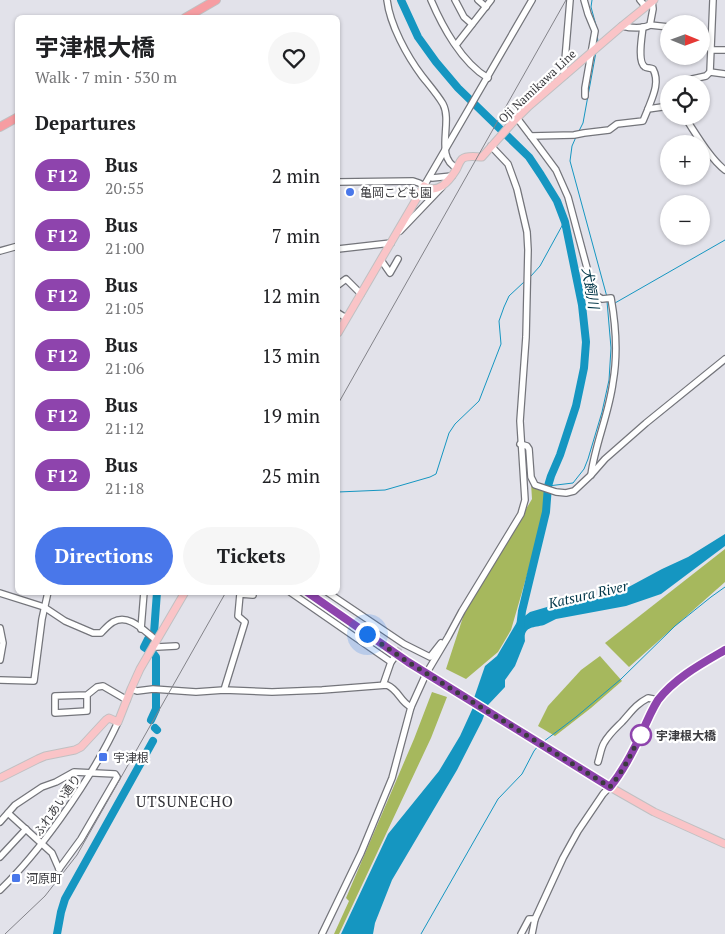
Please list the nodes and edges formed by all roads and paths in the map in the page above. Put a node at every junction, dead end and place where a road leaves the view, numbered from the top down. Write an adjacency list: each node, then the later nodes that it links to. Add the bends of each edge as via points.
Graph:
1 (216, 0): 15 (highway)
2 (387, 0): 39 (street, via 401,44 443,105 446,154 451,165)
3 (431, 0): 21 (street)
4 (455, 0): 16 (street, via 464,18)
5 (478, 0): 14 (street)
6 (491, 0): 14 (street)
7 (532, 0): 29 (street)
8 (570, 0): 27 (street)
9 (584, 0): 24 (street, via 595,31)
10 (640, 0): 13 (street)
11 (653, 0): 13 (main road, Oji Namikawa Line); 17 (street)
12 (713, 0): 22 (street)
13 (645, 6): 18 (main road, Oji Namikawa Line)
14 (486, 7): 16 (street)
15 (190, 15)
16 (472, 24): 21 (street)
17 (650, 25): 19 (street); 20 (street)
18 (622, 26): 20 (street); 24 (main road, Oji Namikawa Line)
19 (660, 26)
20 (643, 27): 32 (street, via 642,66 653,69 656,81)
21 (456, 45): 29 (street)
22 (711, 50): 23 (street); 25 (street)
23 (725, 50)
24 (592, 52): 27 (main road, Oji Namikawa Line); 30 (street)
25 (710, 72): 26 (street); 28 (street)
26 (725, 74)
27 (565, 75): 34 (main road, Oji Namikawa Line)
28 (707, 75)
29 (488, 78): 44 (street)
30 (585, 96)
31 (660, 107): 32 (street)
32 (648, 109): 37 (street, via 643,121 618,124 610,130)
33 (15, 119): 36 (highway)
34 (516, 119): 37 (street); 38 (main road, Oji Namikawa Line)
35 (690, 125): 40 (street)
36 (0, 127)
37 (531, 136): 59 (street, via 556,170 568,197 594,294 602,299 611,298 615,318 613,382)
38 (492, 145): 39 (main road, Oji Namikawa Line, via 482,157 466,157); 58 (street, via 508,164 527,232)
39 (457, 168): 41 (main road, Oji Namikawa Line)
40 (725, 170)
41 (452, 176): 42 (street); 45 (main road, Oji Namikawa Line)
42 (432, 178)
43 (340, 182): 44 (street, via 413,181)
44 (424, 186): 45 (main road, via 432,190); 46 (main road)
45 (442, 186): 46 (street, Oji Namikawa Line)
46 (392, 240): 48 (street); 51 (main road, Oji Namikawa Line)
47 (15, 247): 49 (street)
48 (340, 249)
49 (0, 251)
50 (398, 259): 51 (street, via 390,273)
51 (380, 260): 53 (main road, Oji Namikawa Line)
52 (340, 284): 53 (street, via 346,279)
53 (360, 294): 55 (main road, Oji Namikawa Line)
54 (340, 314): 55 (street)
55 (346, 318): 56 (main road, Oji Namikawa Line)
56 (340, 329)
57 (725, 359): 59 (street, via 646,423)
58 (520, 444): 59 (street, via 528,446 530,477 535,485 566,493 574,491); 71 (street, via 525,500 522,514)
59 (591, 475)
60 (0, 593): 68 (street)
61 (47, 595): 68 (street)
62 (144, 595): 70 (street)
63 (183, 595): 72 (main road)
64 (240, 595): 80 (street, via 238,616 245,622)
65 (295, 595): 78 (street, via 392,660)
66 (311, 595): 76 (main road)
67 (329, 595): 71 (street, via 402,646 430,657)
68 (44, 607): 70 (street, via 65,621 93,633 101,633 110,623 122,619); 77 (street, via 34,680)
69 (0, 628): 75 (street)
70 (141, 629): 72 (street)
71 (448, 637): 76 (street)
72 (154, 644): 73 (street, via 157,647); 79 (main road)
73 (176, 646)
74 (725, 650): 83 (street, via 678,680)
75 (0, 660)
76 (426, 674): 84 (street); 89 (main road)
77 (0, 680)
78 (384, 685): 80 (street, via 305,691); 84 (street, via 395,690)
79 (130, 689): 80 (street); 82 (main road)
80 (224, 690)
81 (87, 695): 81 (street, via 54,696 55,714 87,711); 82 (street, via 103,686)
82 (126, 700): 85 (main road)
83 (657, 702): 86 (street, via 648,698 630,712 604,744); 89 (street, via 626,764)
84 (411, 707): 98 (street, via 392,778)
85 (118, 722): 87 (street, ふれあい通り); 88 (main road, via 109,718 81,747 38,759)
86 (598, 762)
87 (91, 774): 90 (street, via 74,772 42,787); 93 (street, ふれあい通り); 93 (street, via 115,774 117,777 81,839 59,869 52,853)
88 (0, 778)
89 (610, 787): 94 (main road, via 654,812); 97 (street, via 563,858)
90 (8, 813): 91 (street); 92 (street)
91 (0, 822)
92 (26, 829): 93 (street); 95 (street)
93 (42, 843): 96 (street, ふれあい通り)
94 (725, 844)
95 (0, 857)
96 (0, 890)
97 (536, 919): 99 (street, via 529,919); 100 (street)
98 (322, 934)
99 (521, 934)
100 (532, 934)

